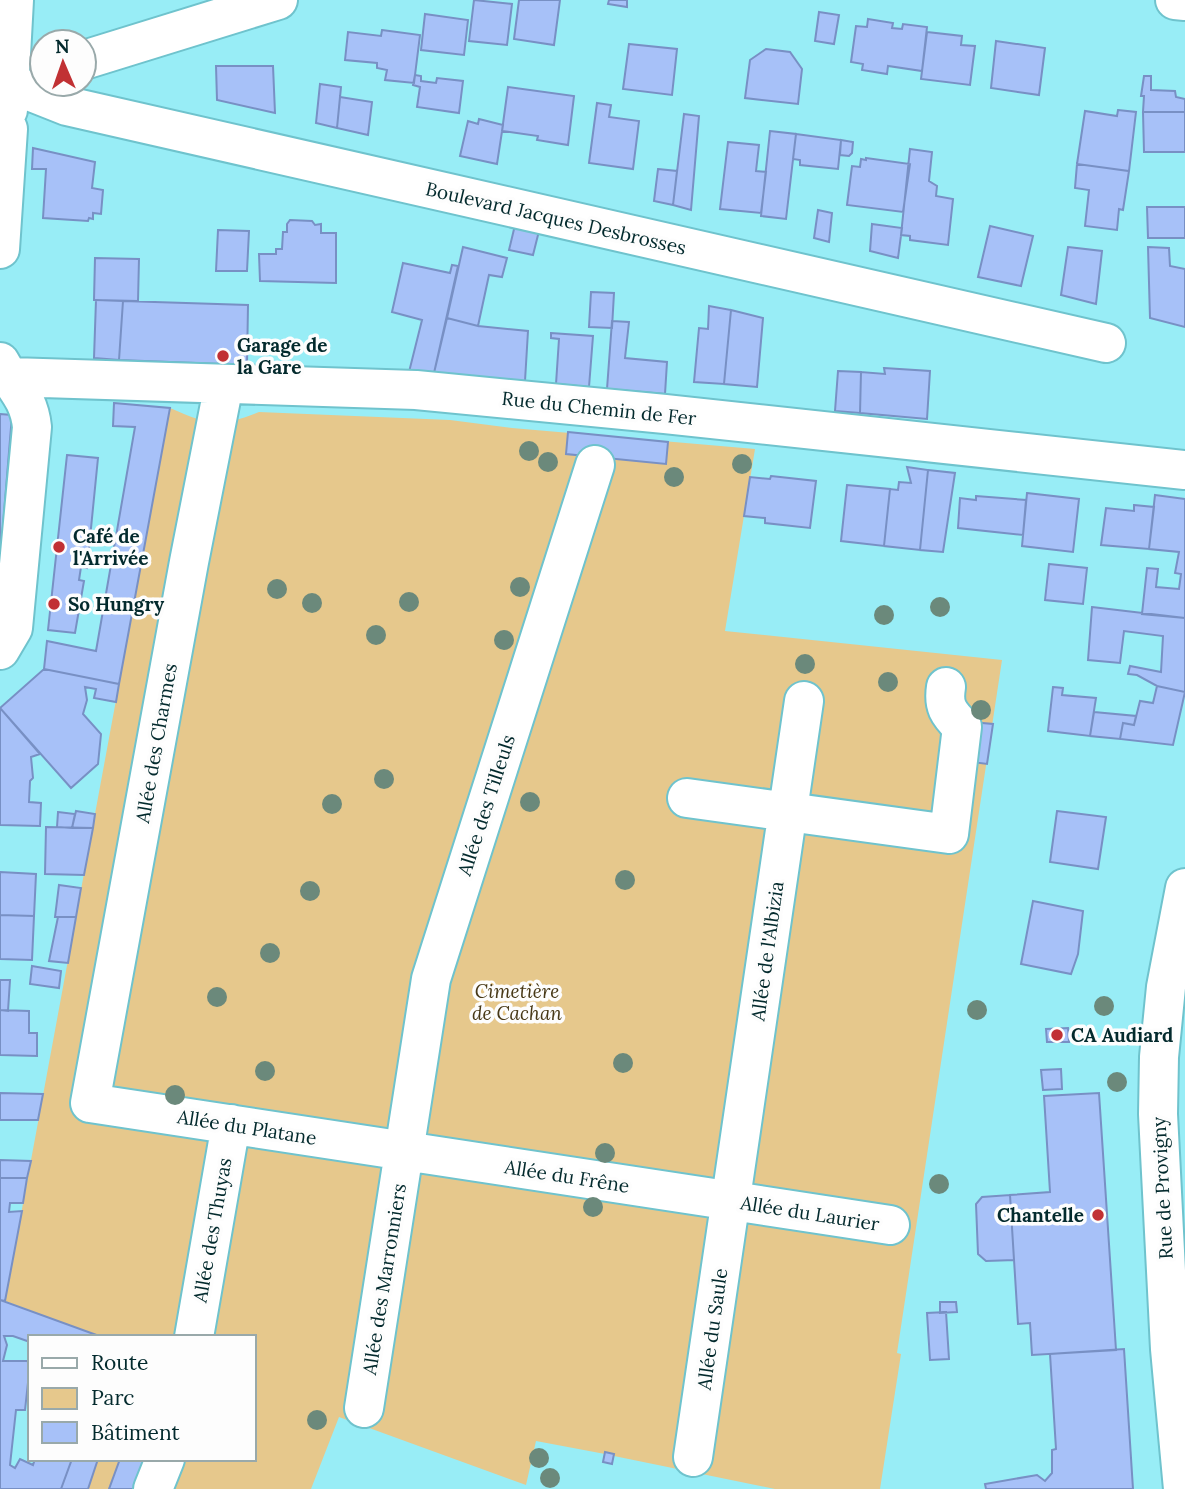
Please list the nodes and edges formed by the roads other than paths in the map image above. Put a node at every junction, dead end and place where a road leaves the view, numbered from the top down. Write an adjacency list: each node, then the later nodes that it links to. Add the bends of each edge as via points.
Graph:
1 (14, 0): 6 (street)
2 (278, 0): 5 (street)
3 (1175, 0): 4 (street)
4 (1185, 1)
5 (98, 56)
6 (17, 99): 7 (street); 8 (street, Boulevard Jacques Desbrosses, via 67,106)
7 (0, 249)
8 (1106, 343)
9 (5, 369): 10 (street, Rue du Chemin de Fer); 13 (street, via 24,397 32,427 13,628)
10 (224, 384): 12 (street, Rue du Chemin de Fer, via 416,390); 19 (street, Allée des Charmes)
11 (595, 465): 21 (street, Allée des Tilleuls, via 431,979)
12 (1185, 470)
13 (0, 650)
14 (946, 687): 17 (street, via 945,706 962,727 949,834)
15 (804, 701): 17 (street, Allée de l'Albizia)
16 (687, 798): 17 (street)
17 (788, 812): 22 (street, Allée de l'Albizia)
18 (1185, 888): 29 (street, Rue de Provigny, via 1166,987 1158,1114 1170,1349)
19 (90, 1103): 20 (street, Allée du Platane)
20 (231, 1124): 21 (street, Allée du Platane); 24 (street, Allée des Thuyas)
21 (404, 1150): 22 (street, Allée du Frêne); 25 (street, Allée des Marronniers)
22 (731, 1201): 23 (street, Allée du Laurier); 26 (street, Allée du Saule)
23 (890, 1225)
24 (194, 1335)
25 (364, 1408)
26 (693, 1457)
27 (164, 1461): 28 (street)
28 (153, 1489)
29 (1183, 1489)

